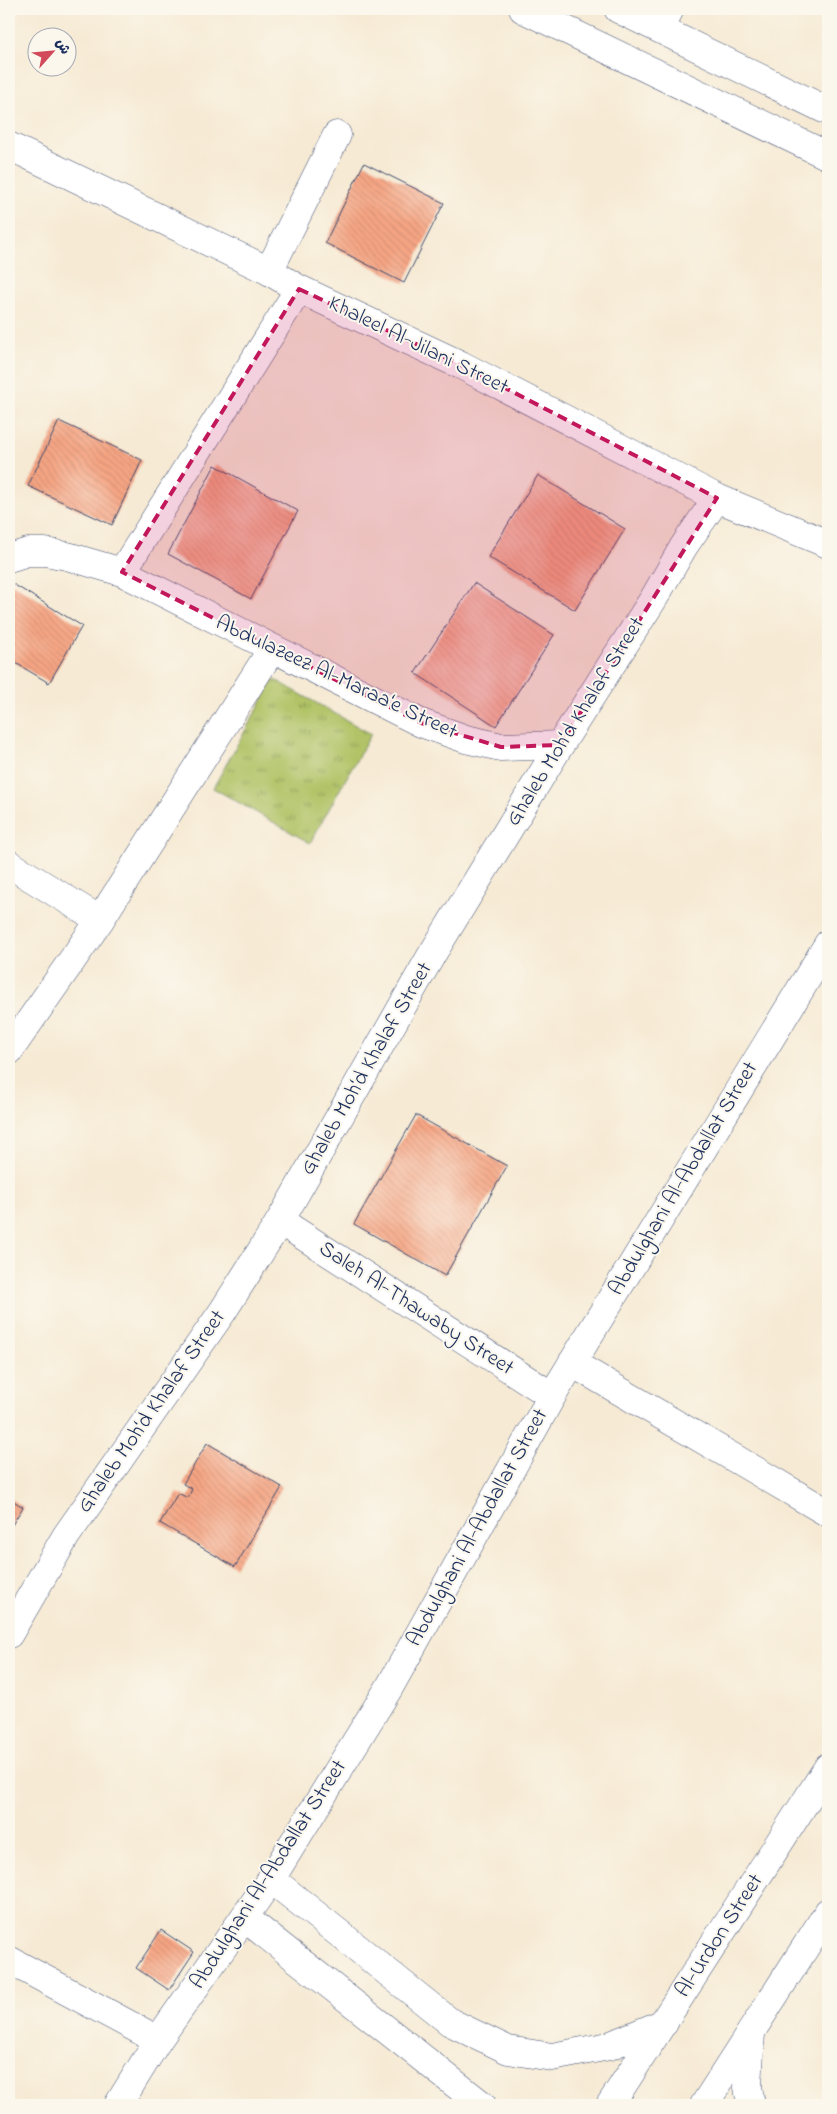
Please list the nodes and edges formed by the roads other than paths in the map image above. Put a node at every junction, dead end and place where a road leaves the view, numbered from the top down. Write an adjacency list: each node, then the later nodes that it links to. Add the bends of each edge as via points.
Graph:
1 (523, 9): 7 (main road)
2 (618, 9): 3 (main road)
3 (665, 19): 4 (main road)
4 (828, 112)
5 (338, 135): 8 (main road)
6 (9, 146): 8 (main road, Khaleel Al-Jilani Street)
7 (828, 156)
8 (269, 271): 9 (main road, Khaleel Al-Jilani Street)
9 (299, 289): 10 (main road, Khaleel Al-Jilani Street, via 461,365); 13 (main road)
10 (717, 498): 11 (main road, Khaleel Al-Jilani Street); 15 (main road, Ghaleb Moh‘d Khalaf Street)
11 (828, 544)
12 (9, 558): 13 (main road, Abdulazeez Al-Maraa‘e Street, via 28,552 45,552)
13 (122, 572): 14 (main road, Abdulazeez Al-Maraa‘e Street)
14 (272, 649): 15 (main road, Abdulazeez Al-Maraa‘e Street, via 421,723 466,739 501,747); 17 (main road)
15 (560, 745): 20 (main road, Ghaleb Moh‘d Khalaf Street, via 431,956)
16 (9, 864): 17 (main road)
17 (100, 920): 19 (main road)
18 (828, 944): 21 (main road, Abdulghani Al-Abdallat Street)
19 (9, 1051)
20 (280, 1222): 22 (main road, Saleh Al-Thawaby Street); 24 (main road, Ghaleb Moh‘d Khalaf Street, via 223,1311)
21 (572, 1363): 22 (main road, Abdulghani Al-Abdallat Street); 23 (main road)
22 (552, 1396): 27 (main road, Abdulghani Al-Abdallat Street, via 389,1688)
23 (828, 1513)
24 (16, 1605): 25 (main road, Ghaleb Moh‘d Khalaf Street)
25 (9, 1634)
26 (828, 1767): 31 (main road, Al-Urdon Street)
27 (271, 1879): 29 (main road, Abdulghani Al-Abdallat Street); 31 (main road, via 450,2022 508,2050 552,2057 609,2046)
28 (828, 1912): 32 (main road)
29 (245, 1918): 33 (main road, Abdulghani Al-Abdallat Street); 35 (main road)
30 (9, 1960): 33 (main road)
31 (664, 2023): 36 (main road, Al-Urdon Street)
32 (751, 2032): 37 (main road); 38 (main road, via 748,2087)
33 (158, 2040): 34 (main road, Abdulghani Al-Abdallat Street)
34 (118, 2105)
35 (482, 2105)
36 (610, 2105)
37 (704, 2105)
38 (751, 2105)

